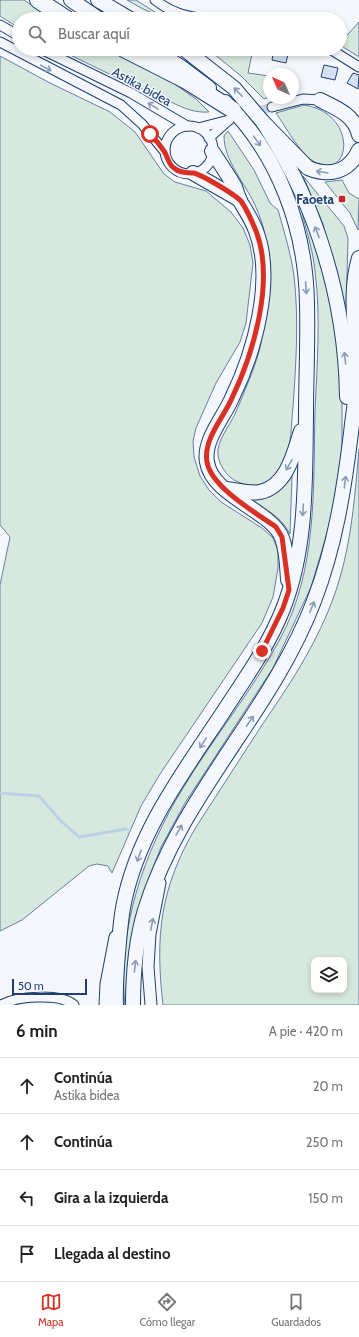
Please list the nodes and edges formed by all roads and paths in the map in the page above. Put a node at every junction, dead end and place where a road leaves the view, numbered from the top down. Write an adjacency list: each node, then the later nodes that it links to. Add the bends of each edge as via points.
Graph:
1 (38, 0): 5 (highway)
2 (71, 0): 6 (main road)
3 (98, 0): 7 (main road)
4 (155, 0): 8 (street)
5 (56, 12)
6 (89, 12)
7 (118, 12)
8 (175, 12)
9 (0, 25): 10 (street)
10 (12, 32)
11 (0, 42): 12 (street, Astika bidea, one-way to 12)
12 (12, 48)
13 (26, 56): 30 (street, Astika bidea, one-way to 30, via 111,99 136,117)
14 (56, 56): 25 (street, Astika bidea, one-way to 14, via 120,87)
15 (138, 56): 22 (highway, via 185,80)
16 (163, 56): 22 (main road, via 197,78)
17 (193, 56): 24 (main road, one-way to 17, via 234,88)
18 (341, 56): 19 (street)
19 (359, 67)
20 (320, 100): 21 (street, via 303,99); 23 (main road, via 342,103); 27 (main road, via 340,109 350,117 358,128)
21 (272, 107)
22 (233, 110): 34 (main road, one-way to 34, via 258,142 284,188 302,247 307,304)
23 (359, 113)
24 (263, 122): 29 (main road, one-way to 24, via 352,163 340,172 318,172 300,161); 35 (main road, one-way to 24, via 347,372 343,335 328,265 301,191)
25 (187, 126): 26 (street); 30 (street, via 169,136)
26 (198, 128): 28 (street); 28 (street, via 229,120)
27 (359, 135)
28 (211, 145): 31 (street, via 207,165); 32 (main road)
29 (359, 150)
30 (165, 152): 31 (street, via 174,168 180,172)
31 (193, 173): 32 (main road)
32 (240, 200): 36 (main road, via 257,232 264,273 260,309 252,344 232,399 207,449 206,462 210,472)
33 (359, 258): 35 (main road, via 354,274 357,375)
34 (306, 415): 36 (main road, one-way to 36, via 292,461 283,476 260,492); 37 (main road, one-way to 37, via 302,527)
35 (348, 453): 38 (main road, one-way to 35, via 191,810 270,691 298,639 326,570 339,520)
36 (224, 489): 37 (main road, via 276,527 282,537 286,555)
37 (289, 590): 39 (main road, one-way to 39, via 262,651 155,819 134,870)
38 (162, 865): 44 (main road, one-way to 38, via 135,964 141,928); 45 (street, one-way to 38, via 150,934)
39 (123, 907): 42 (street, via 111,952); 43 (main road, via 116,967)
40 (1, 1005): 41 (street, via 19,998 55,998 70,1001)
41 (74, 1005)
42 (105, 1005)
43 (116, 1005)
44 (133, 1005)
45 (150, 1005)

